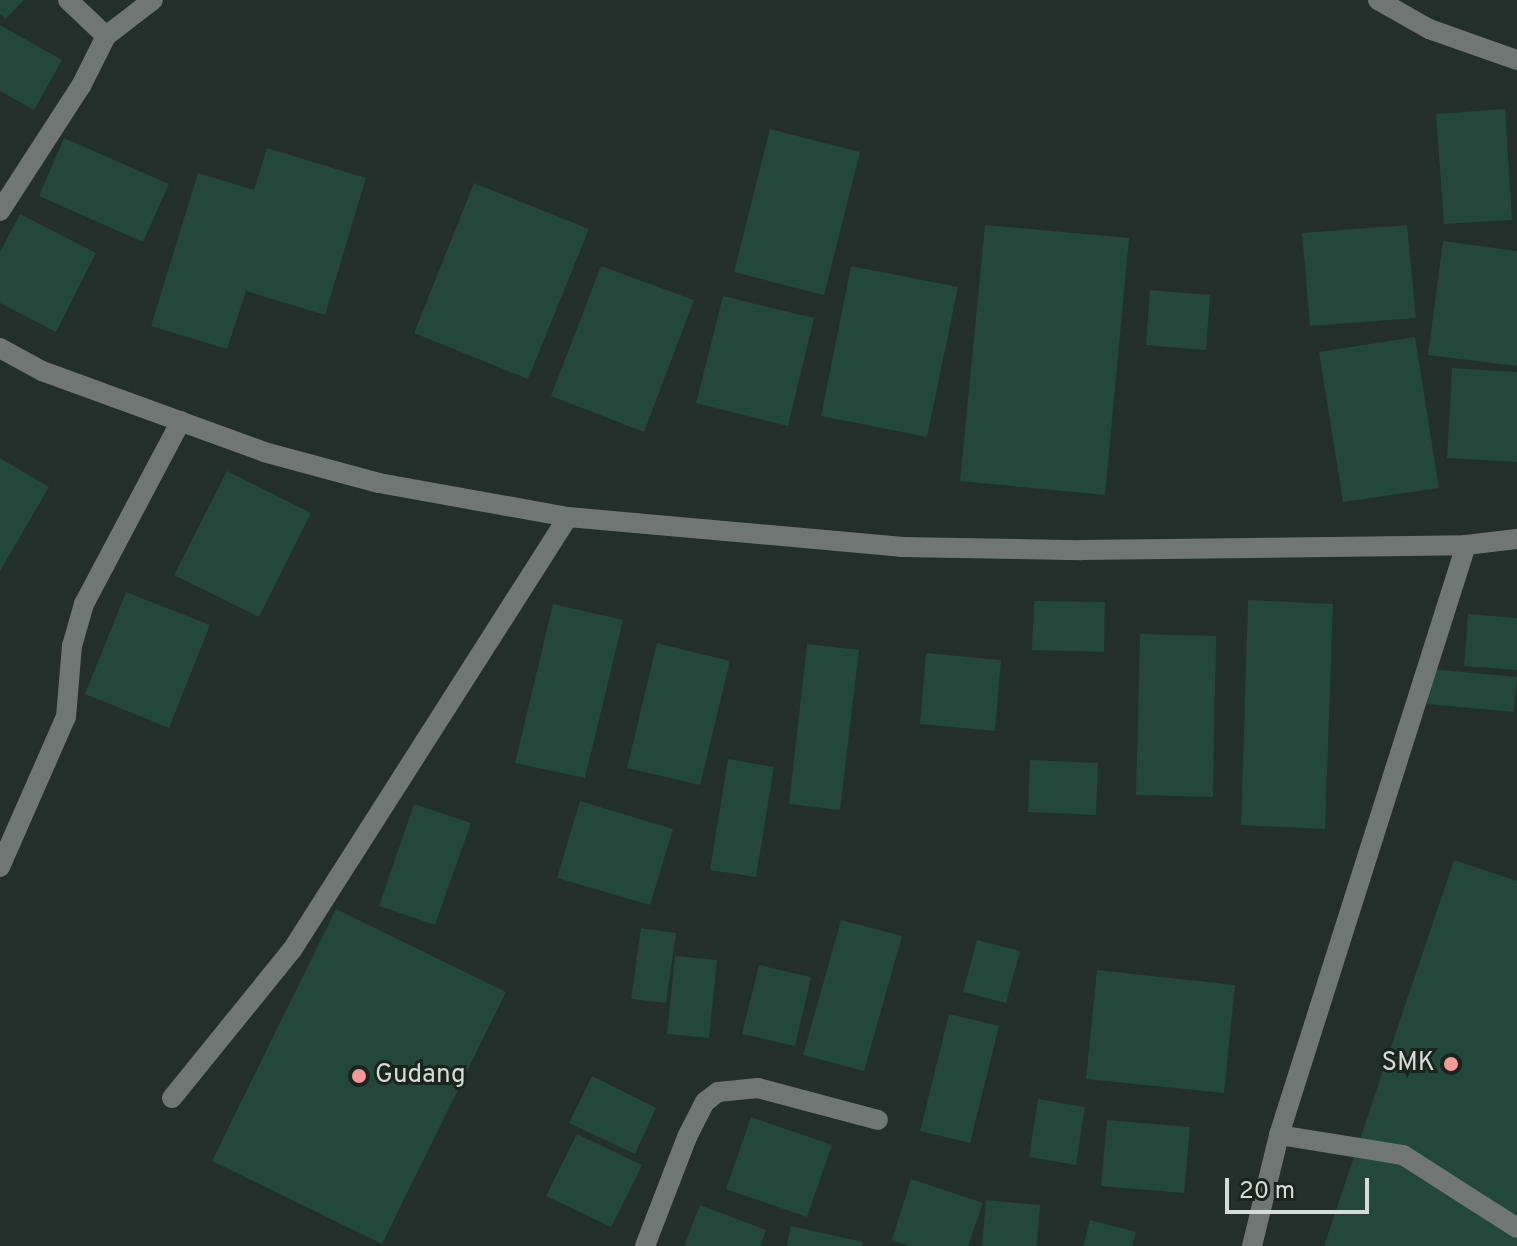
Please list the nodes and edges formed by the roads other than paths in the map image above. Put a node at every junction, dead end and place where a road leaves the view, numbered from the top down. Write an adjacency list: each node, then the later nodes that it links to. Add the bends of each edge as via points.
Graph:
1 (68, 0): 4 (street)
2 (153, 0): 4 (street)
3 (1378, 0): 5 (street, via 1429,29)
4 (106, 36): 6 (street, via 81,86)
5 (1517, 60)
6 (0, 211)
7 (3, 355): 8 (street)
8 (181, 421): 9 (street, via 264,452 379,483); 12 (street, via 84,604 72,646 66,717)
9 (568, 517): 11 (street, via 901,547); 13 (street, via 292,950)
10 (1517, 539): 11 (street)
11 (1466, 545): 15 (street)
12 (0, 867)
13 (172, 1098)
14 (878, 1120): 17 (street, via 758,1088 718,1092 705,1102 687,1137)
15 (1279, 1135): 16 (street, via 1403,1155); 18 (street)
16 (1517, 1228)
17 (645, 1246)
18 (1252, 1246)

